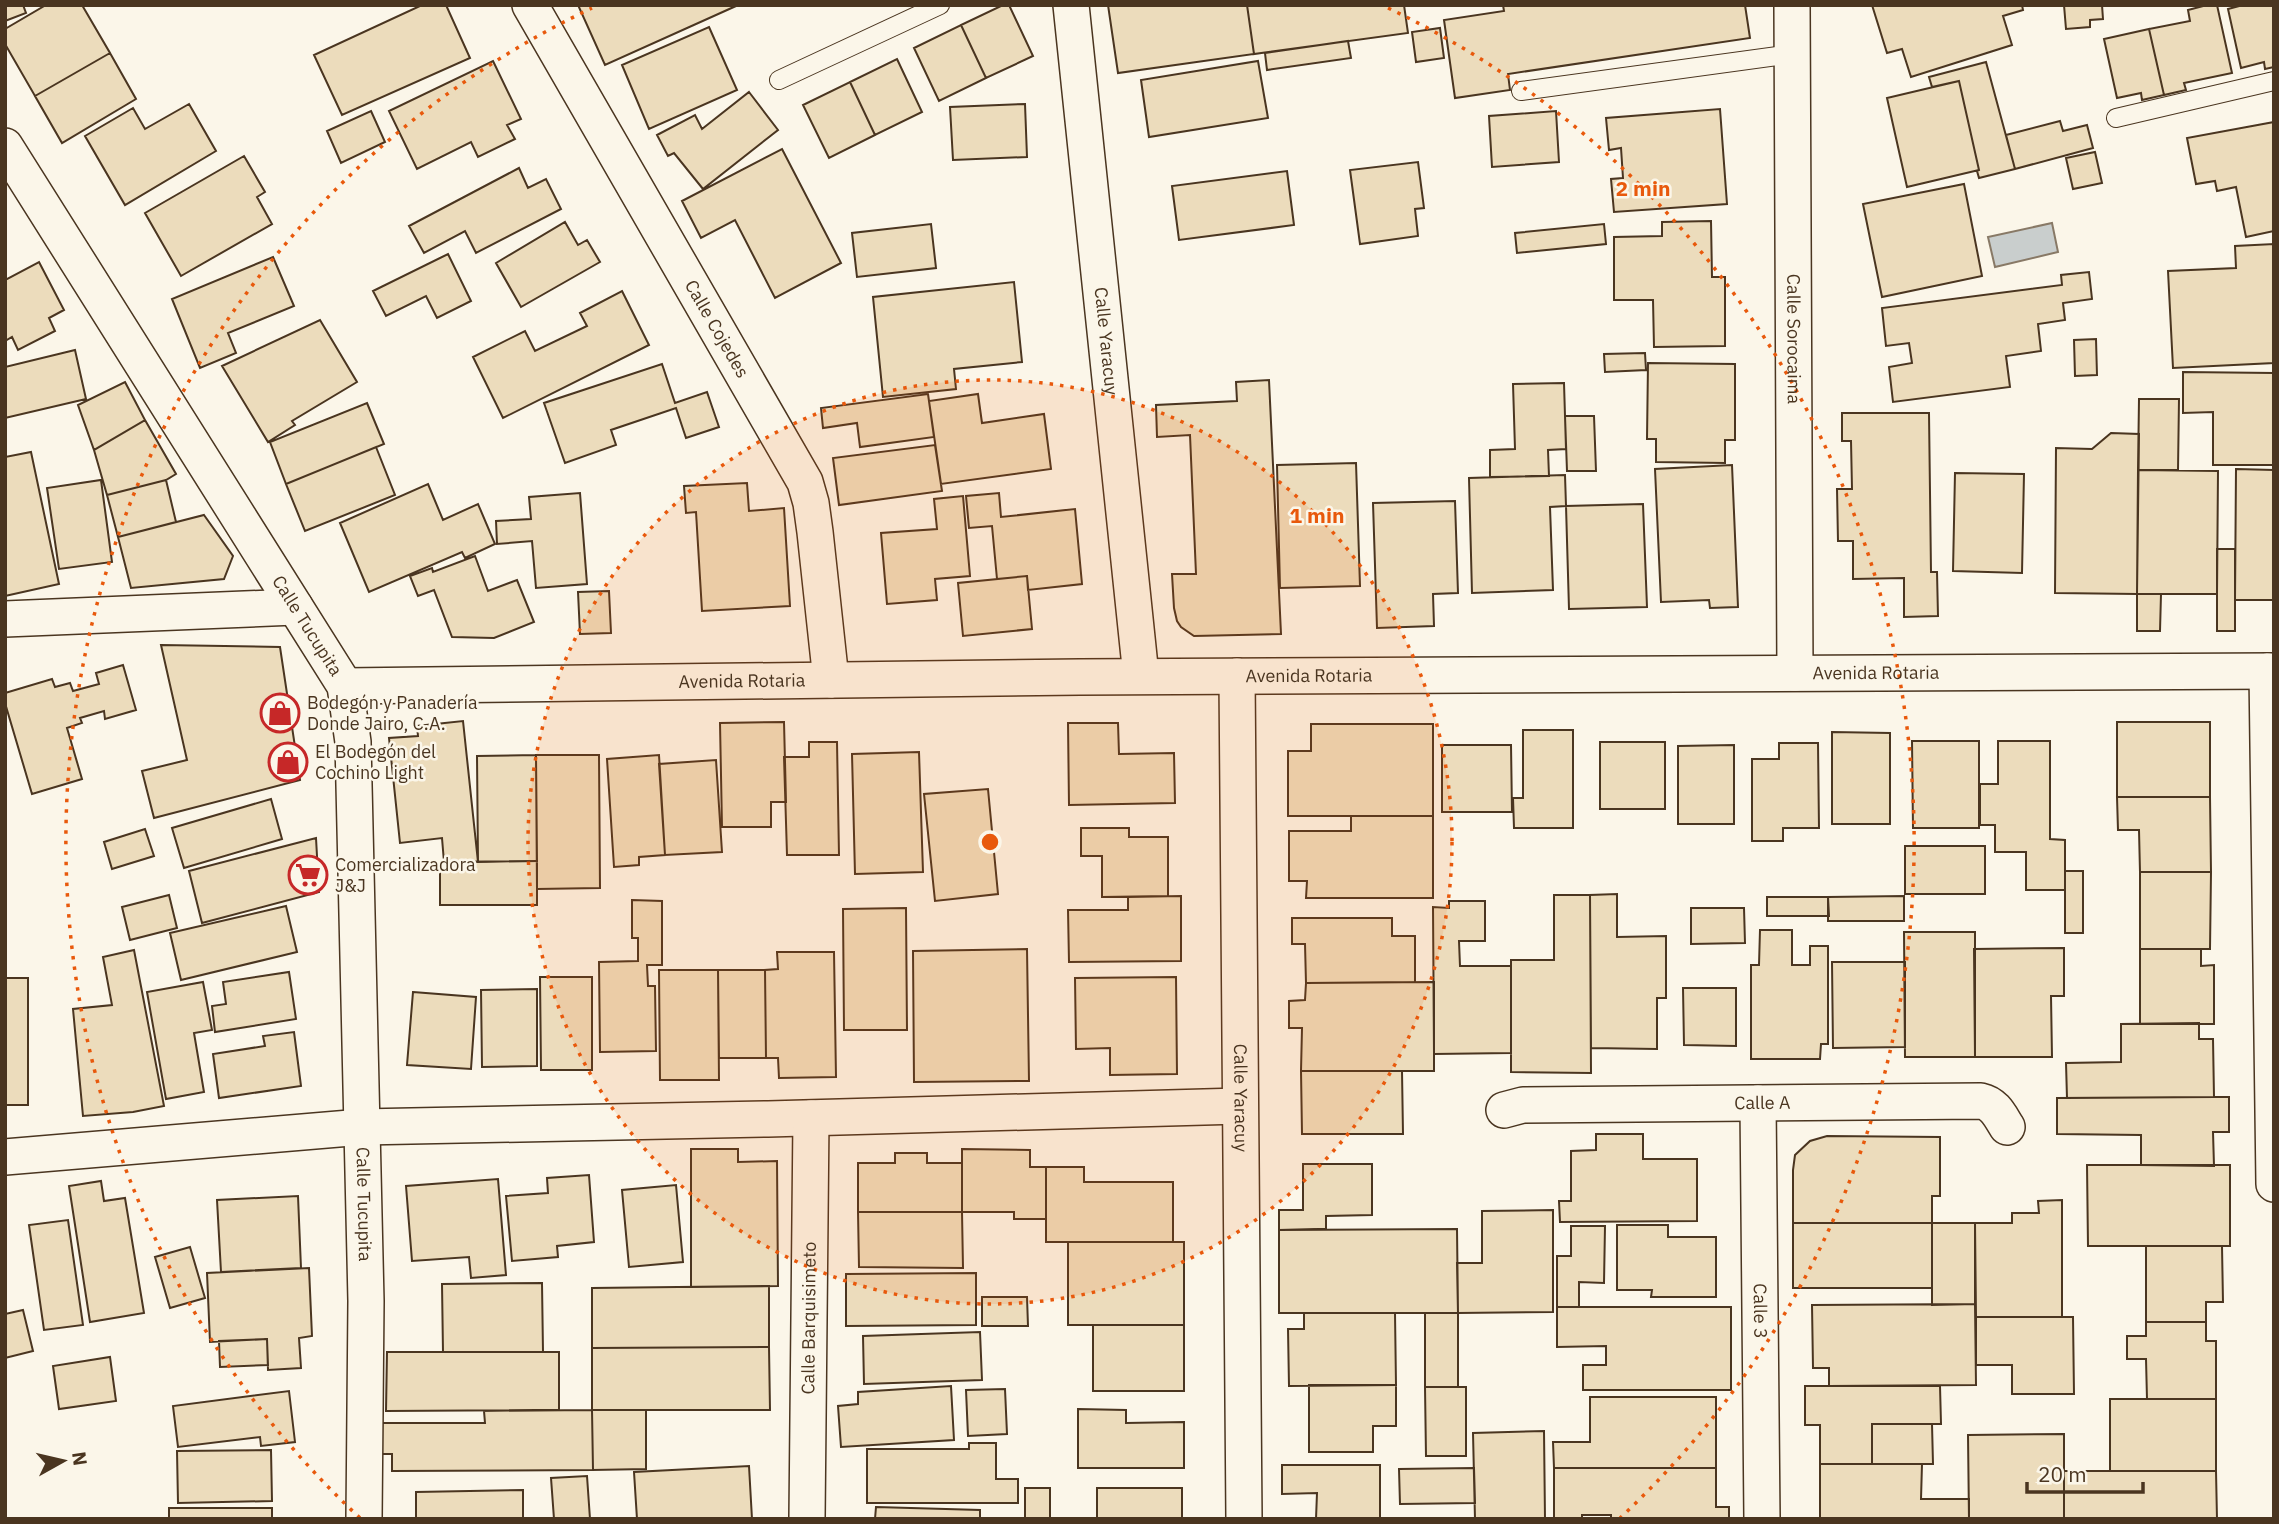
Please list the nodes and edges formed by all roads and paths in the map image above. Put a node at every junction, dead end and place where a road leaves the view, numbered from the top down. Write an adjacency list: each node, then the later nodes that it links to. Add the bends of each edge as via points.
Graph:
1 (530, 5): 17 (street, Calle Cojedes, via 805,482 814,522)
2 (940, 5): 6 (lane)
3 (1071, 5): 16 (street, Calle Yaracuy)
4 (1792, 5): 5 (street, Calle Sorocaima)
5 (1792, 54): 8 (lane); 14 (street, Calle Sorocaima)
6 (779, 80)
7 (2274, 81): 9 (lane)
8 (1521, 90)
9 (2116, 118)
10 (5, 146): 11 (street, Calle Tucupita)
11 (295, 607): 12 (street); 18 (street, Calle Tucupita)
12 (5, 619)
13 (2271, 671): 14 (street, Avenida Rotaria); 20 (street)
14 (1795, 673): 15 (street, Avenida Rotaria)
15 (1237, 676): 16 (street, Avenida Rotaria); 21 (street, Calle Yaracuy)
16 (1141, 677): 17 (street, Avenida Rotaria)
17 (831, 680): 18 (street, Avenida Rotaria)
18 (345, 686): 24 (street, Calle Tucupita, via 353,742)
19 (1758, 1103): 22 (street, Calle A, via 1522,1105); 25 (street, Calle A, via 1981,1101 1996,1109); 31 (street, Calle 3)
20 (2273, 1105): 27 (street)
21 (1240, 1107): 23 (street); 30 (street, Calle Yaracuy)
22 (1504, 1110)
23 (811, 1118): 24 (street); 29 (street, Calle Barquisimeto)
24 (362, 1127): 26 (street); 28 (street, Calle Tucupita)
25 (2007, 1127)
26 (5, 1157)
27 (2274, 1184)
28 (364, 1519)
29 (807, 1519)
30 (1244, 1519)
31 (1762, 1519)

